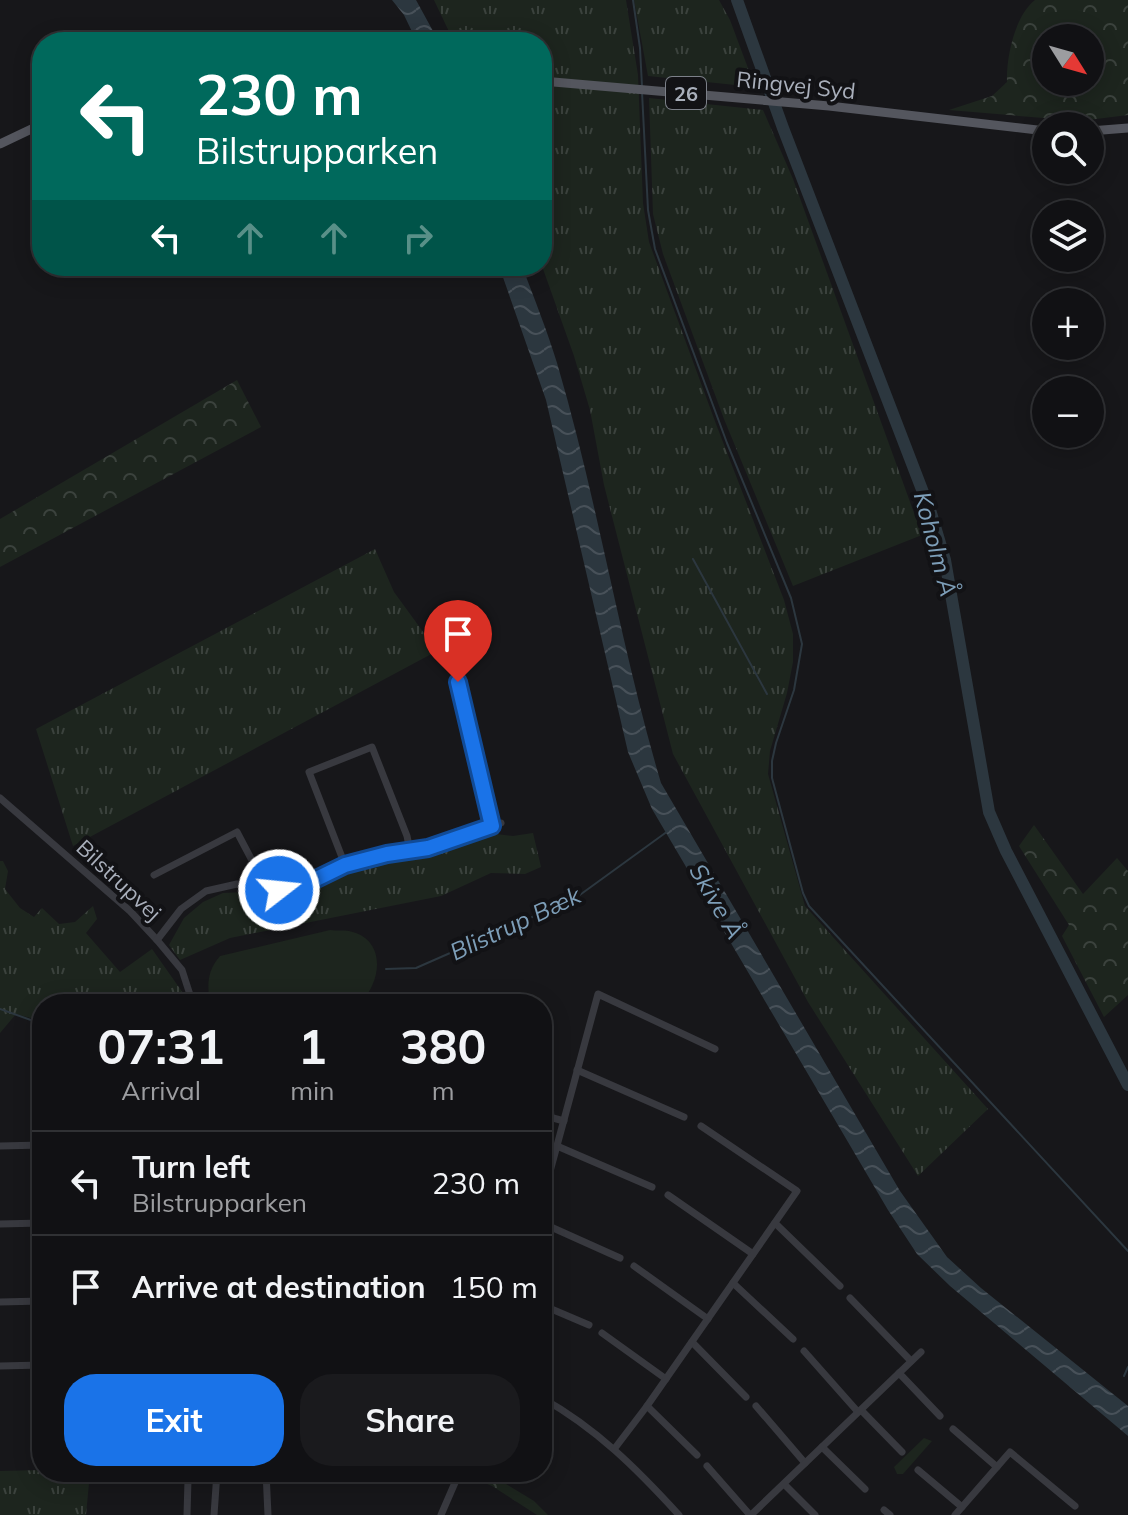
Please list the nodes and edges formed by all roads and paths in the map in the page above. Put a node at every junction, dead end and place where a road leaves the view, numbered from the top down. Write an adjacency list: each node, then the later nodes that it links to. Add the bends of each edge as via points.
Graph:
1 (552, 82): 4 (main road, Ringvej Syd / 26)
2 (1128, 128): 5 (main road)
3 (32, 129): 6 (main road)
4 (1032, 129)
5 (1104, 130)
6 (0, 144)
7 (458, 682): 10 (street)
8 (0, 798): 15 (street, Bilstrupvej)
9 (501, 823): 10 (street)
10 (492, 826): 11 (street)
11 (410, 851): 12 (street); 12 (street, via 372,747 309,772)
12 (345, 865): 14 (street, via 291,889)
13 (154, 875): 14 (street, via 237,832 255,866)
14 (257, 886): 15 (street, via 206,891 181,909)
15 (157, 940): 16 (street, Bilstrupvej, via 182,970)
16 (190, 994)
17 (715, 1049): 18 (street, via 598,994)
18 (577, 1070): 19 (street); 21 (street)
19 (684, 1117)
20 (552, 1118): 21 (street)
21 (564, 1121): 25 (street)
22 (701, 1126): 30 (street, via 797,1191)
23 (32, 1145): 24 (street)
24 (0, 1146)
25 (557, 1146): 26 (street); 27 (street)
26 (552, 1164)
27 (652, 1187)
28 (668, 1195): 33 (street)
29 (32, 1223): 31 (street)
30 (775, 1223): 33 (street); 37 (street)
31 (0, 1224)
32 (552, 1227): 34 (street)
33 (753, 1254): 36 (street)
34 (620, 1258)
35 (634, 1266): 42 (street)
36 (733, 1283): 42 (street); 45 (street)
37 (840, 1286)
38 (850, 1298): 49 (street)
39 (32, 1301): 40 (street)
40 (0, 1302)
41 (552, 1309): 43 (street)
42 (708, 1319): 46 (street)
43 (589, 1325)
44 (602, 1333): 53 (street)
45 (793, 1339)
46 (692, 1342): 53 (street); 54 (street)
47 (804, 1351): 58 (street)
48 (921, 1352): 49 (street)
49 (911, 1361): 52 (street)
50 (32, 1365): 51 (street)
51 (0, 1366)
52 (899, 1373): 58 (street); 59 (street)
53 (666, 1379): 56 (street)
54 (746, 1397)
55 (552, 1404): 62 (street)
56 (647, 1406): 62 (street); 64 (street)
57 (756, 1406): 65 (street)
58 (859, 1411): 61 (street); 63 (street)
59 (940, 1416)
60 (953, 1429): 67 (street)
61 (822, 1447): 65 (street); 74 (street)
62 (615, 1448): 81 (street)
63 (902, 1452)
64 (697, 1455)
65 (805, 1463): 73 (street)
66 (707, 1466): 82 (street)
67 (997, 1467): 75 (street, via 1010,1452); 76 (street)
68 (918, 1470): 76 (street)
69 (188, 1482): 77 (street)
70 (216, 1482): 78 (street)
71 (266, 1482): 79 (street)
72 (455, 1482): 80 (street)
73 (784, 1484): 82 (street); 83 (street)
74 (865, 1489)
75 (1075, 1506)
76 (960, 1510): 84 (street)
77 (187, 1515)
78 (214, 1515)
79 (268, 1515)
80 (441, 1515)
81 (679, 1515)
82 (750, 1515)
83 (815, 1515)
84 (970, 1515)

